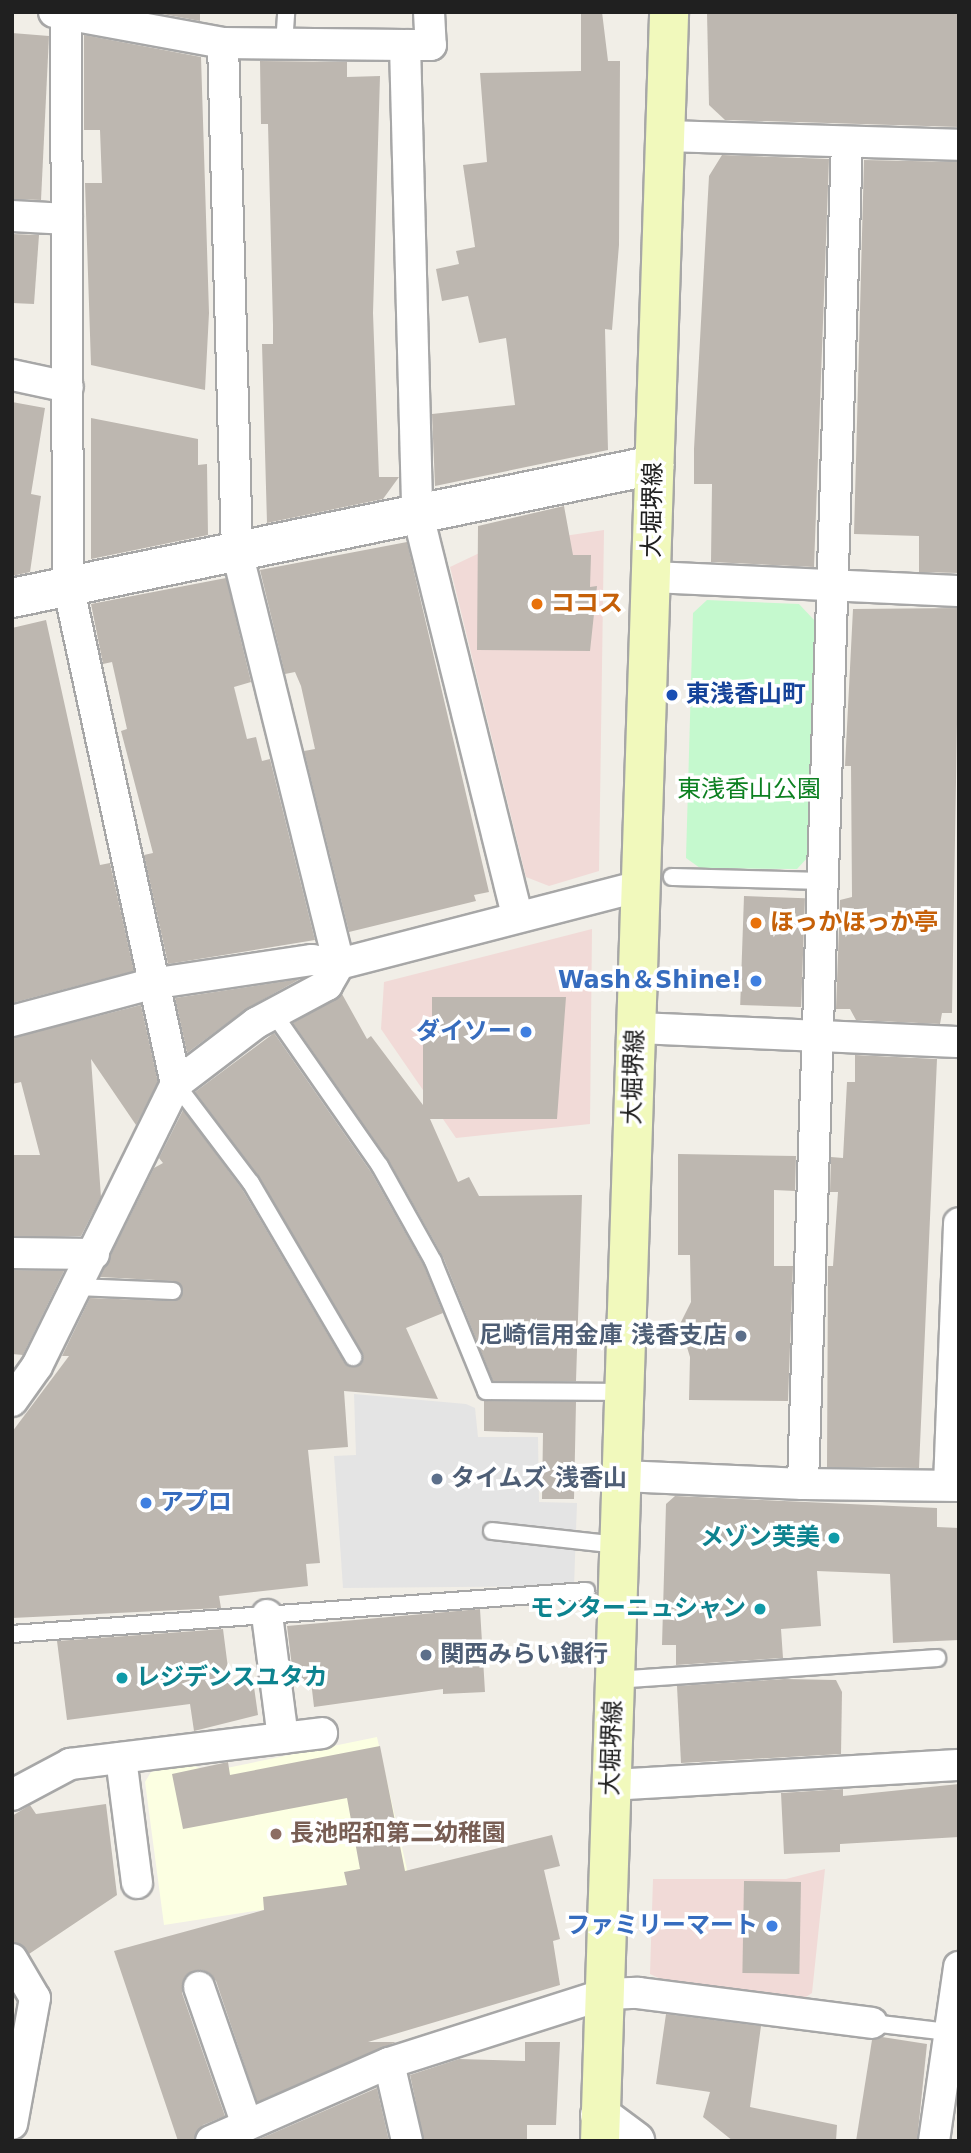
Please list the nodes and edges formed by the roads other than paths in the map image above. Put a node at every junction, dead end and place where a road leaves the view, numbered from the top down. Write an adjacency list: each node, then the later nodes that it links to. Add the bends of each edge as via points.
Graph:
1 (286, 12): 6 (lane)
2 (429, 12): 7 (street, via 431,45)
3 (669, 12): 8 (main road, 大堀堺線)
4 (60, 13): 5 (street); 12 (street)
5 (223, 43): 6 (street); 17 (street)
6 (284, 44): 7 (street)
7 (405, 45): 16 (street)
8 (664, 136): 9 (street); 15 (main road, 大堀堺線)
9 (847, 142): 10 (street); 20 (street)
10 (959, 145)
11 (12, 216): 12 (street)
12 (67, 219): 14 (street)
13 (12, 375): 14 (street)
14 (68, 387): 19 (street)
15 (654, 465): 16 (street); 18 (main road, 大堀堺線)
16 (417, 510): 17 (street); 25 (street)
17 (237, 551): 19 (street); 26 (street)
18 (651, 577): 20 (street); 24 (main road, 大堀堺線)
19 (68, 586): 22 (street); 27 (street)
20 (833, 587): 21 (street); 23 (street)
21 (959, 591)
22 (12, 598)
23 (824, 881): 24 (lane); 31 (street)
24 (656, 882): 25 (street); 30 (main road, 大堀堺線)
25 (517, 915): 26 (street)
26 (339, 964): 27 (street, via 312,960); 28 (street, via 327,985)
27 (151, 984): 29 (street); 33 (street)
28 (274, 1014): 33 (street); 40 (lane, via 380,1166 433,1261 486,1391)
29 (12, 1021)
30 (636, 1028): 31 (street); 40 (main road, 大堀堺線)
31 (820, 1038): 32 (street); 43 (street)
32 (959, 1042)
33 (176, 1084): 36 (street, via 118,1191); 39 (lane, via 251,1183)
34 (959, 1223): 44 (street)
35 (12, 1252): 36 (street)
36 (94, 1254): 37 (street)
37 (77, 1287): 38 (lane); 41 (street)
38 (173, 1291)
39 (353, 1357)
40 (622, 1392): 42 (main road, 大堀堺線)
41 (12, 1401)
42 (622, 1476): 43 (street); 46 (main road, 大堀堺線)
43 (803, 1484): 44 (street)
44 (954, 1485)
45 (492, 1531): 46 (lane)
46 (619, 1545): 51 (main road, 大堀堺線)
47 (586, 1591): 48 (lane)
48 (267, 1615): 49 (lane); 53 (street)
49 (12, 1634)
50 (937, 1658): 51 (lane)
51 (614, 1680): 56 (main road, 大堀堺線)
52 (322, 1733): 53 (street)
53 (283, 1738): 54 (street)
54 (121, 1758): 57 (street, via 70,1764); 58 (street)
55 (959, 1765): 56 (street)
56 (611, 1785): 62 (main road, 大堀堺線)
57 (12, 1795)
58 (137, 1883)
59 (12, 1959): 66 (street, via 35,1998)
60 (959, 1967): 64 (street)
61 (199, 1987): 67 (street)
62 (605, 1994): 63 (street, via 638,1993); 65 (street); 68 (main road, 大堀堺線)
63 (872, 2023): 64 (lane)
64 (955, 2033): 72 (street)
65 (389, 2063): 67 (street); 70 (street)
66 (12, 2124)
67 (247, 2125): 69 (street)
68 (600, 2128): 71 (street)
69 (211, 2141)
70 (407, 2141)
71 (635, 2141)
72 (934, 2141)

